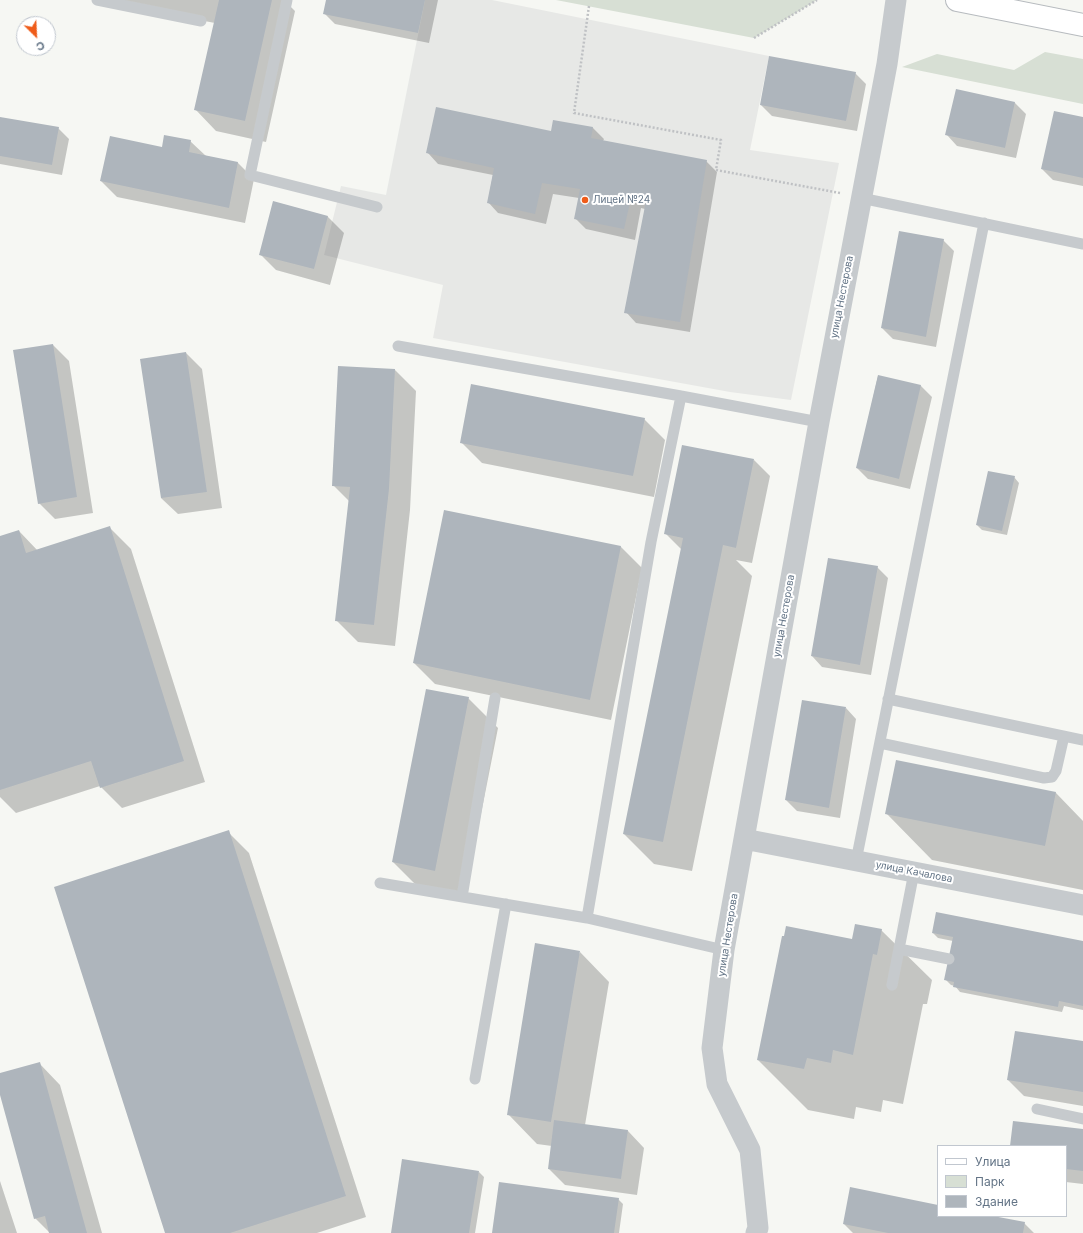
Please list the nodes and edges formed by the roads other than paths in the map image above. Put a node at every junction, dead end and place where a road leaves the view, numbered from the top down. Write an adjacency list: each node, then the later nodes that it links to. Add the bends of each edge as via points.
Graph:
1 (97, 0): 5 (lane)
2 (287, 0): 8 (lane, via 250,175)
3 (896, 0): 7 (street, улица Нестерова, via 887,64)
4 (957, 0): 6 (main road)
5 (201, 21)
6 (1083, 25)
7 (861, 198): 9 (lane); 13 (street, улица Нестерова)
8 (377, 207)
9 (984, 223): 10 (lane); 15 (lane)
10 (1083, 244)
11 (398, 346): 12 (lane)
12 (681, 396): 13 (lane); 26 (lane, via 651,542)
13 (819, 422): 19 (street, улица Нестерова)
14 (495, 698): 23 (lane)
15 (888, 699): 16 (lane); 18 (lane)
16 (1064, 736): 17 (lane); 18 (lane, via 1056,771 1052,777 1044,778)
17 (1083, 740)
18 (880, 744): 20 (lane)
19 (744, 839): 20 (street, улица Качалова); 28 (street, улица Нестерова)
20 (856, 861): 21 (street, улица Качалова)
21 (914, 872): 25 (street, улица Качалова); 27 (lane)
22 (380, 883): 23 (lane)
23 (462, 896): 24 (lane)
24 (506, 904): 26 (lane); 31 (lane)
25 (1083, 905)
26 (587, 918): 28 (lane)
27 (899, 949): 29 (lane); 30 (lane)
28 (724, 950): 34 (street, улица Нестерова, via 712,1048 717,1084 750,1150)
29 (949, 959)
30 (892, 985)
31 (475, 1079)
32 (1037, 1109): 33 (lane)
33 (1083, 1119)
34 (757, 1230)

